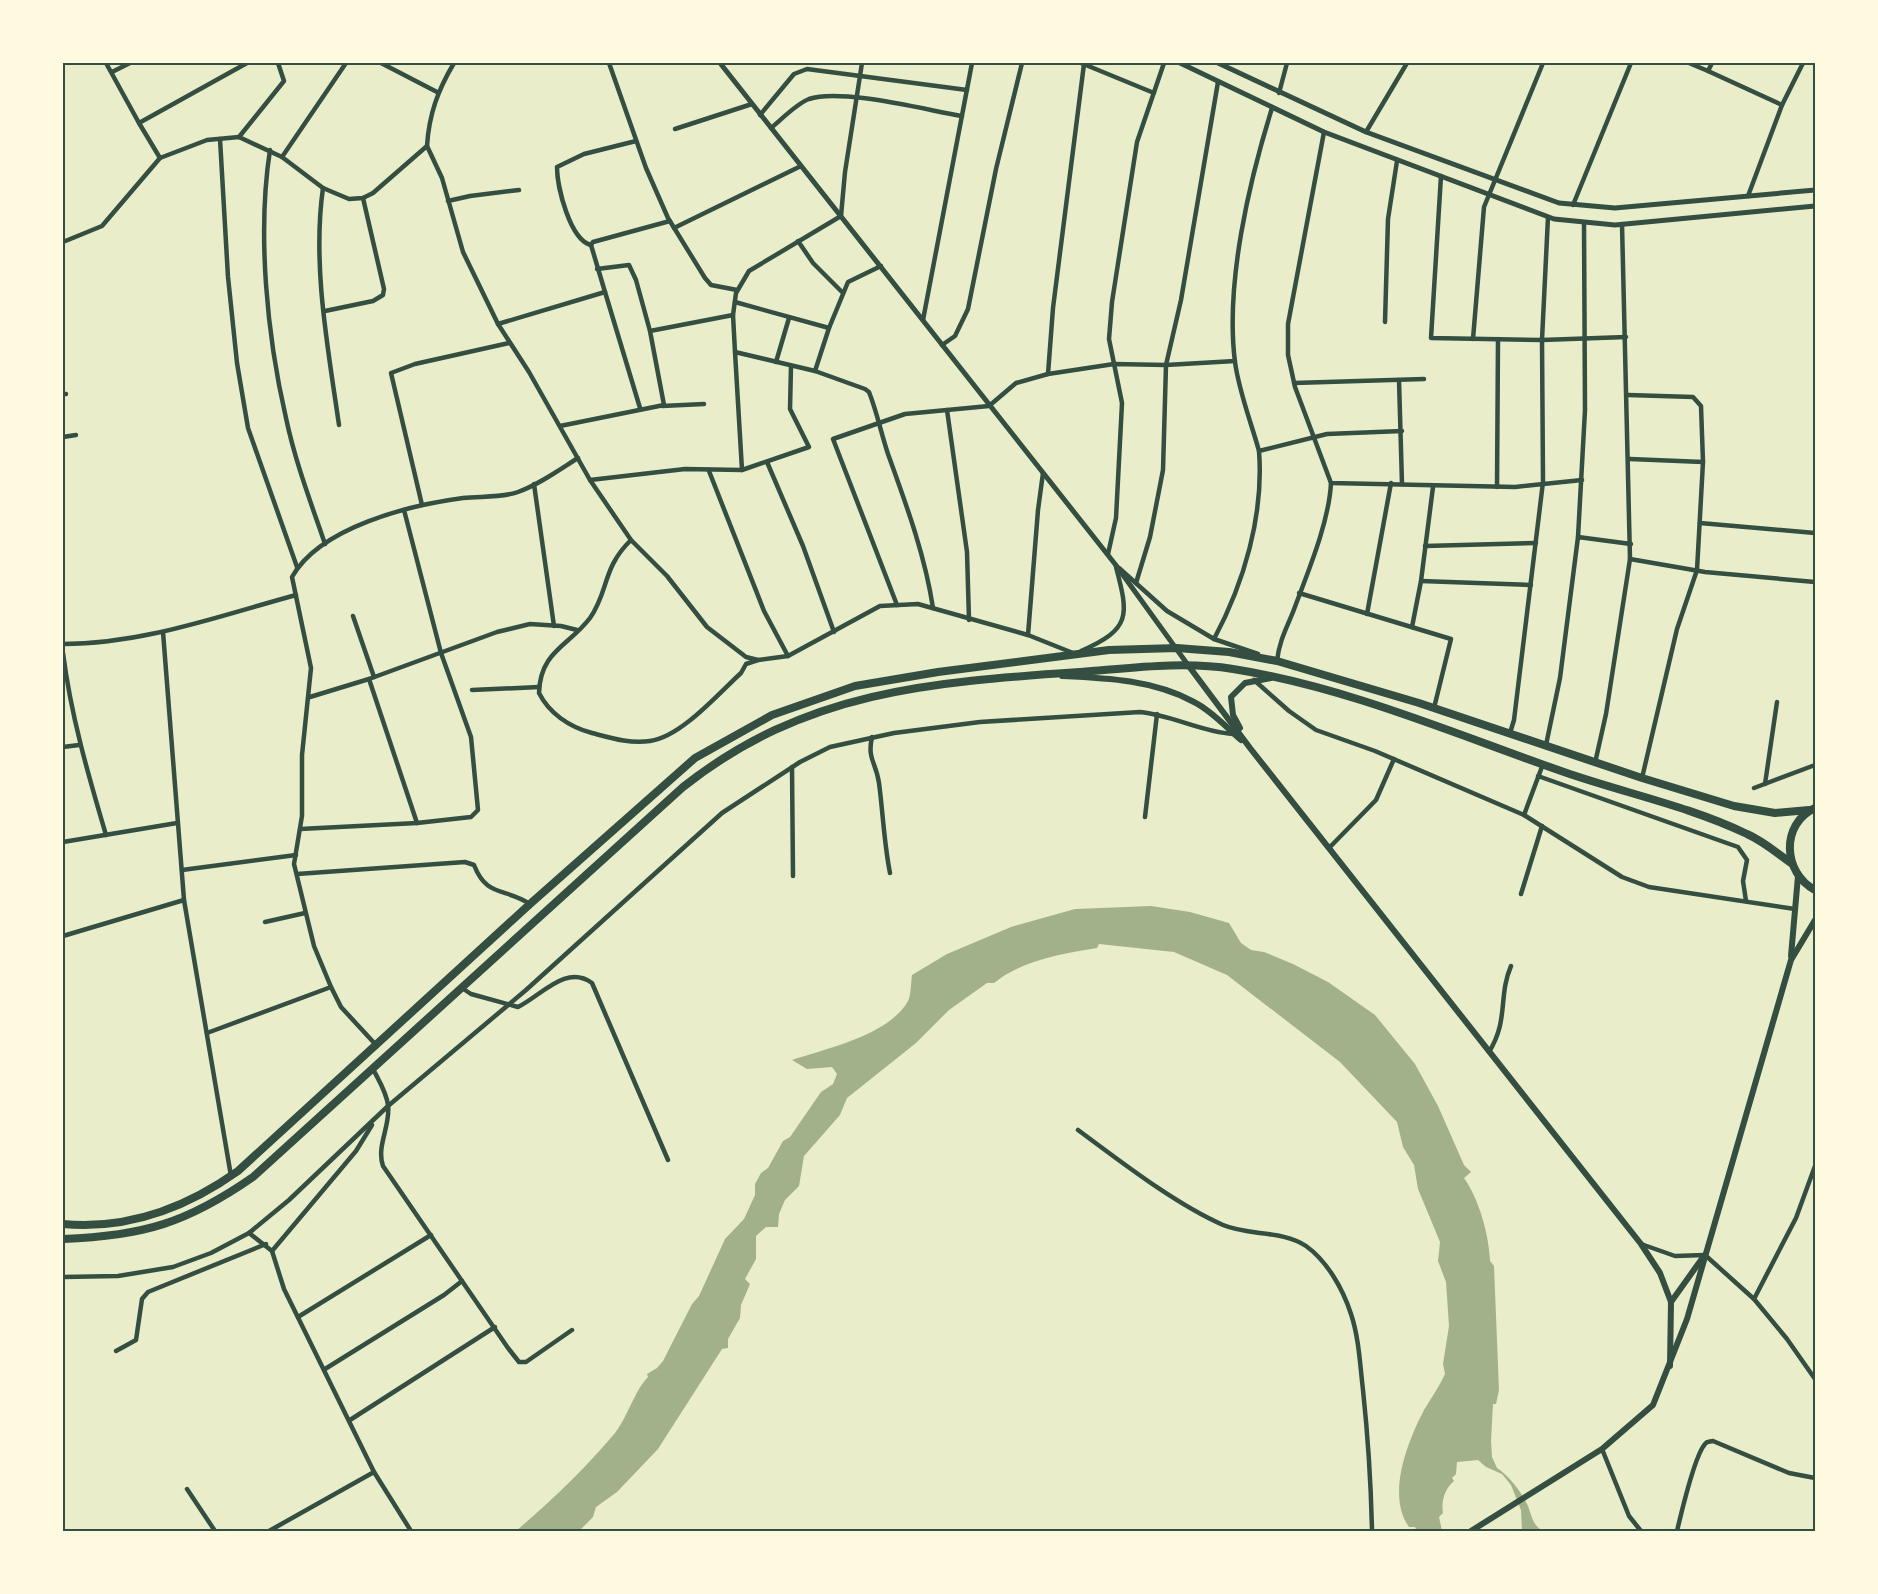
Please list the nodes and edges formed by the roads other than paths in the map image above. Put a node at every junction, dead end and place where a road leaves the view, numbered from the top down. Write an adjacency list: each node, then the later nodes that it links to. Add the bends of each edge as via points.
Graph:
1 (106, 63): 25 (street)
2 (130, 63): 25 (street)
3 (247, 63): 38 (street)
4 (278, 63): 43 (street, via 284,81)
5 (346, 63): 48 (street)
6 (381, 63): 29 (street)
7 (454, 63): 29 (street)
8 (609, 63): 45 (street)
9 (720, 63): 33 (street)
10 (862, 63): 26 (street)
11 (972, 63): 28 (street)
12 (1022, 63): 92 (street, via 968,309 955,336)
13 (1164, 63): 30 (street)
14 (1180, 63): 27 (street)
15 (1218, 63): 31 (street)
16 (1287, 63): 31 (street)
17 (1407, 63): 42 (street)
18 (1543, 63): 53 (street)
19 (1631, 63): 61 (street)
20 (1689, 63): 24 (street)
21 (1712, 63): 24 (street)
22 (1803, 63): 34 (street)
23 (1083, 64): 30 (street); 100 (street)
24 (1708, 71): 34 (street)
25 (112, 72): 38 (street)
26 (861, 74): 28 (street); 32 (street); 36 (street, via 807,69 794,74)
27 (1218, 82): 35 (street); 97 (street, via 1181,300)
28 (967, 90): 37 (street)
29 (437, 92): 46 (street)
30 (1154, 93): 96 (street, via 1137,142 1112,302 1109,339)
31 (1279, 93): 42 (street)
32 (857, 98): 37 (street); 39 (street, via 806,100); 63 (street)
33 (752, 104): 36 (street); 40 (street)
34 (1782, 105): 58 (street)
35 (1272, 108): 41 (street); 94 (street, via 1257,160 1235,276)
36 (760, 115): 39 (street)
37 (962, 116): 81 (street)
38 (139, 123): 49 (street)
39 (771, 128): 51 (street)
40 (675, 129)
41 (1324, 132): 50 (street); 103 (street, via 1288,324 1288,355)
42 (1366, 132): 53 (street)
43 (239, 137): 44 (street); 47 (street)
44 (220, 139): 49 (street); 147 (street, via 228,277 246,417)
45 (636, 141): 65 (street); 71 (street, via 584,154 557,167 557,181 575,234)
46 (427, 146): 59 (street); 60 (street)
47 (270, 150): 48 (street); 141 (street, via 265,240 268,305 286,418)
48 (282, 157): 54 (street)
49 (160, 158): 70 (street, via 102,226)
50 (1397, 161): 52 (street); 82 (street, via 1388,219)
51 (801, 166): 63 (street); 68 (street)
52 (1442, 176): 57 (street); 87 (street, via 1431,338)
53 (1495, 179): 57 (street); 61 (street)
54 (323, 188): 59 (street, via 349,199); 78 (street, via 320,210)
55 (519, 190): 60 (street)
56 (1815, 190): 58 (street)
57 (1488, 195): 64 (street); 87 (street)
58 (1748, 196): 61 (street, via 1615,208)
59 (363, 198): 78 (street, via 383,295 373,301)
60 (448, 201): 83 (street, via 463,252)
61 (1572, 205)
62 (1815, 206): 67 (street)
63 (841, 216): 69 (street); 72 (street)
64 (1548, 217): 66 (street); 90 (street)
65 (670, 221): 68 (street); 71 (street)
66 (1584, 224): 67 (street); 89 (street)
67 (1622, 224): 86 (street)
68 (674, 228): 74 (street, via 711,285)
69 (798, 241): 74 (street, via 748,271); 76 (street, via 813,263)
70 (63, 242)
71 (591, 245): 73 (street)
72 (881, 266): 76 (street, via 848,282); 81 (street)
73 (597, 269): 75 (street); 85 (street, via 629,265)
74 (737, 290): 77 (street)
75 (605, 292): 83 (street); 108 (street)
76 (842, 292): 84 (street)
77 (735, 302): 79 (street); 80 (street)
78 (325, 311): 111 (street)
79 (733, 315): 85 (street); 93 (street)
80 (789, 318): 84 (street); 95 (street)
81 (923, 320): 92 (street)
82 (1385, 322)
83 (498, 324): 91 (street)
84 (829, 328): 99 (street)
85 (650, 331): 106 (street, via 665,403)
86 (1626, 337): 89 (street); 104 (street)
87 (1473, 339): 88 (street)
88 (1498, 339): 90 (street); 133 (street)
89 (1583, 339): 90 (street); 126 (street)
90 (1542, 340): 127 (street)
91 (510, 343): 112 (street); 134 (street, via 391,373)
92 (942, 345): 107 (street)
93 (735, 352): 95 (street); 122 (street)
94 (1235, 361): 97 (street); 117 (street)
95 (776, 362): 98 (street)
96 (1114, 364): 97 (street); 100 (street); 144 (street, via 1122,403 1116,518)
97 (1166, 365): 151 (street, via 1163,471)
98 (791, 366): 99 (street); 120 (street, via 790,409 809,447)
99 (815, 372): 110 (street, via 869,392)
100 (1047, 374): 107 (street, via 1016,384)
101 (1424, 379): 102 (street)
102 (1399, 380): 103 (street); 113 (street)
103 (1294, 383): 116 (street)
104 (1628, 395): 119 (street); 121 (street, via 1693,397 1701,406)
105 (704, 404): 106 (street)
106 (662, 406): 108 (street)
107 (989, 406): 109 (street); 124 (street)
108 (640, 408): 112 (street)
109 (946, 410): 110 (street, via 905,414); 159 (street, via 967,552)
110 (880, 422): 155 (street, via 833,439); 156 (street, via 920,550)
111 (339, 425)
112 (560, 426): 118 (street)
113 (1402, 431): 116 (street); 131 (street)
114 (76, 435): 115 (street)
115 (63, 437)
116 (1314, 437): 117 (street); 128 (street)
117 (1259, 451): 166 (street, via 1259,508 1252,539)
118 (578, 458): 125 (street); 130 (street)
119 (1630, 459): 121 (street); 142 (street)
120 (767, 462): 122 (street); 164 (street)
121 (1703, 462): 136 (street)
122 (742, 470): 123 (street)
123 (709, 471): 125 (street, via 685,469); 172 (street, via 764,611)
124 (1044, 473): 144 (street); 165 (street)
125 (590, 480): 139 (street)
126 (1582, 480): 127 (street); 138 (street)
127 (1543, 482): 133 (street); 140 (street)
128 (1331, 483): 129 (street); 153 (street)
129 (1391, 483): 131 (street); 157 (street)
130 (534, 484): 134 (street, via 516,493); 160 (street)
131 (1402, 484): 132 (street)
132 (1432, 487): 133 (street); 143 (street)
133 (1497, 488)
134 (422, 505): 135 (street)
135 (404, 510): 141 (street); 170 (street)
136 (1700, 524): 137 (street); 148 (street)
137 (1815, 533)
138 (1578, 537): 142 (street); 190 (street, via 1560,678)
139 (631, 540): 162 (street, via 616,555 594,611); 173 (street, via 667,576 707,627 746,657)
140 (1536, 543): 143 (street); 152 (street)
141 (325, 544): 147 (street)
142 (1631, 544): 145 (street)
143 (1425, 546): 149 (street)
144 (1108, 554): 146 (street)
145 (1630, 559): 148 (street); 194 (street)
146 (1115, 564): 151 (street); 168 (street); 171 (street, via 1125,599 1123,621 1107,639)
147 (297, 567): 154 (street, via 292,577)
148 (1697, 570): 150 (street); 199 (street, via 1677,629)
149 (1421, 581): 152 (street); 161 (street)
150 (1815, 582)
151 (1136, 583): 166 (street, via 1167,611)
152 (1531, 585): 187 (street)
153 (1299, 593): 157 (street); 174 (street, via 1280,639)
154 (296, 595): 163 (street); 182 (street, via 311,668)
155 (897, 605): 156 (street); 164 (street, via 880,606)
156 (933, 608): 159 (street)
157 (1367, 614): 161 (street)
158 (353, 616): 178 (street)
159 (969, 620): 165 (street)
160 (554, 626): 162 (street); 170 (street, via 530,624)
161 (1412, 627): 184 (street, via 1451,639)
162 (578, 630): 180 (street, via 553,651 540,675)
163 (163, 632): 167 (street, via 101,644); 205 (street)
164 (834, 632): 172 (street)
165 (1028, 635): 171 (street)
166 (1214, 639): 174 (street)
167 (63, 644)
168 (1177, 648): 171 (highway); 174 (highway); 175 (street)
169 (63, 653): 189 (street)
170 (441, 653): 178 (street); 206 (street, via 471,738 478,810 471,817)
171 (1074, 654): 223 (highway, via 855,686 772,715 695,758)
172 (788, 656): 173 (street)
173 (758, 660): 180 (street, via 746,664 683,725 652,741 624,741 585,731 558,718 543,701)
174 (1277, 661): 184 (highway)
175 (1188, 665): 176 (highway); 177 (highway); 192 (main road)
176 (1032, 675): 186 (main road, via 1114,679 1148,685 1196,702); 232 (highway, via 874,694 831,707 754,740 709,766 683,787)
177 (1275, 677): 179 (main road); 195 (highway, via 1346,695)
178 (371, 678): 182 (street); 206 (street)
179 (1254, 680): 192 (main road, via 1238,688 1230,706); 193 (street, via 1316,730)
180 (539, 687): 181 (street)
181 (472, 690)
182 (310, 696): 208 (street, via 302,755)
183 (1777, 702): 200 (street)
184 (1434, 708): 187 (highway)
185 (1157, 714): 186 (street, via 1214,732); 188 (street, via 980,722); 204 (street)
186 (1234, 734): 192 (main road)
187 (1510, 734): 190 (highway)
188 (872, 737): 197 (street, via 830,747); 215 (street, via 868,752 879,780)
189 (79, 745): 191 (street); 209 (street)
190 (1545, 746): 194 (highway)
191 (63, 747)
192 (1250, 748): 211 (main road)
193 (1394, 759): 203 (street); 211 (street, via 1376,800)
194 (1595, 762): 199 (highway)
195 (1543, 764): 198 (street); 213 (highway, via 1748,834)
196 (1815, 765): 200 (street)
197 (792, 767): 217 (street); 233 (street, via 722,813)
198 (1538, 776): 203 (street); 222 (street, via 1738,848 1747,860 1743,881)
199 (1642, 778): 202 (highway, via 1750,810 1776,813)
200 (1765, 783): 201 (street)
201 (1754, 788)
202 (1812, 809): 213 (highway, via 1798,821 1792,834)
203 (1524, 815): 207 (street)
204 (1145, 817)
205 (177, 823): 209 (street); 214 (street)
206 (417, 824): 208 (street)
207 (1542, 826): 220 (street); 222 (street, via 1622,877 1648,887)
208 (300, 829): 212 (street)
209 (106, 835): 210 (street)
210 (63, 842)
211 (1329, 848): 236 (main road)
212 (296, 855): 214 (street); 216 (street)
213 (1791, 863): 218 (highway)
214 (182, 870): 221 (street)
215 (890, 873)
216 (297, 874): 223 (street, via 465,862 474,865 483,884); 225 (street)
217 (793, 876)
218 (1798, 876): 219 (highway); 224 (main road)
219 (1815, 890)
220 (1521, 894)
221 (184, 900): 228 (street); 234 (street)
222 (1746, 901): 224 (street)
223 (530, 904): 235 (highway)
224 (1795, 909): 229 (main road)
225 (305, 914): 227 (street); 231 (street)
226 (1815, 920): 229 (main road)
227 (265, 922)
228 (63, 936)
229 (1791, 960): 251 (main road)
230 (1511, 966): 236 (street, via 1506,978 1504,1017)
231 (331, 987): 234 (street); 235 (street, via 341,1007)
232 (462, 988): 233 (street); 237 (highway)
233 (509, 1005): 238 (street); 241 (street, via 518,1007 572,975 592,983)
234 (207, 1033): 243 (street)
235 (377, 1046): 243 (highway)
236 (1489, 1052): 249 (main road)
237 (373, 1069): 238 (street); 247 (highway, via 253,1178 224,1198 178,1221 133,1234)
238 (388, 1106): 239 (street); 246 (street, via 381,1161)
239 (376, 1117): 245 (street); 250 (street, via 356,1151)
240 (1078, 1130): 271 (street, via 1136,1172 1221,1224 1240,1231 1290,1238 1323,1263 1340,1288 1358,1344)
241 (668, 1160)
242 (1815, 1166): 254 (street, via 1796,1218)
243 (231, 1176): 244 (highway, via 195,1199 147,1218 94,1225)
244 (63, 1224)
245 (249, 1233): 248 (street); 252 (street, via 173,1267 118,1276)
246 (431, 1235): 253 (street); 256 (street)
247 (63, 1239)
248 (266, 1244): 250 (street); 259 (street, via 148,1292 142,1299 136,1340)
249 (1641, 1244): 251 (street, via 1675,1256); 255 (main road, via 1660,1273)
250 (272, 1251): 256 (street)
251 (1705, 1255): 254 (street); 255 (main road); 260 (main road)
252 (63, 1277)
253 (462, 1281): 257 (street); 261 (street)
254 (1754, 1299): 262 (street)
255 (1671, 1302): 260 (main road)
256 (298, 1317): 261 (street)
257 (495, 1327): 258 (street, via 521,1362); 263 (street)
258 (572, 1330)
259 (116, 1351)
260 (1670, 1366): 264 (main road, via 1653,1405)
261 (325, 1369): 263 (street)
262 (1815, 1379)
263 (350, 1420): 265 (street)
264 (1602, 1449): 272 (main road); 273 (street, via 1629,1516)
265 (374, 1472): 269 (street); 270 (street)
266 (1815, 1478): 274 (street, via 1789,1473 1708,1442 1698,1459)
267 (187, 1489): 268 (street)
268 (214, 1531)
269 (270, 1531)
270 (411, 1531)
271 (1372, 1531)
272 (1471, 1531)
273 (1641, 1531)
274 (1677, 1531)

